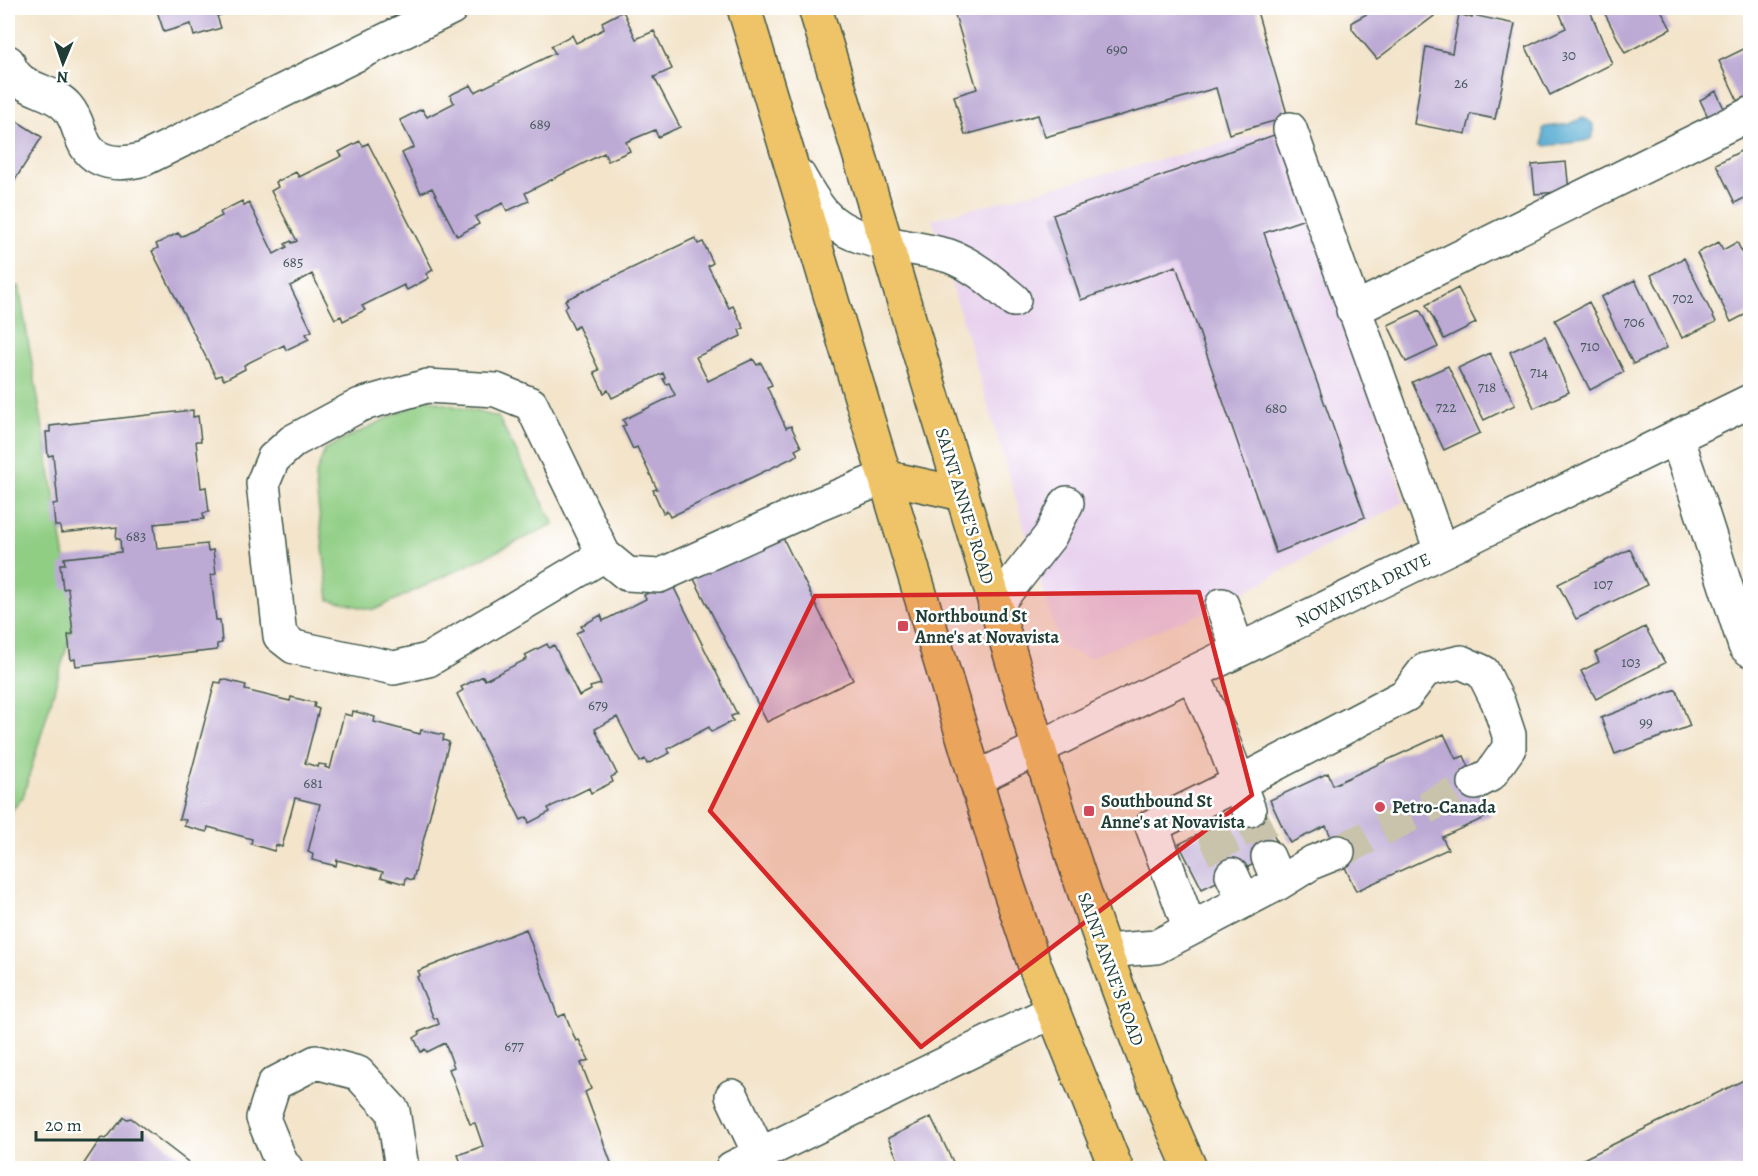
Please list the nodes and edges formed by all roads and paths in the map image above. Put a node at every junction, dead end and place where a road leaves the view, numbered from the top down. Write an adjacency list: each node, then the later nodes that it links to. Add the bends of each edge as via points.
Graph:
1 (451, 8): 4 (street, via 132,162 117,163 88,152 68,108 24,84)
2 (744, 8): 7 (main road)
3 (815, 8): 8 (main road, SAINT ANNE'S ROAD)
4 (8, 62)
5 (1750, 114): 10 (street)
6 (1290, 129): 10 (street)
7 (791, 164): 8 (street, via 824,215 852,233); 13 (main road)
8 (886, 242): 9 (street, via 951,257 975,268); 14 (main road, SAINT ANNE'S ROAD)
9 (1014, 300)
10 (1353, 310): 16 (street)
11 (1750, 401): 12 (street, NOVAVISTA DRIVE)
12 (1676, 437): 16 (street, NOVAVISTA DRIVE); 20 (street)
13 (885, 477): 14 (main road); 17 (street, via 659,576 627,574); 24 (main road)
14 (962, 494): 19 (main road, SAINT ANNE'S ROAD)
15 (1067, 502): 19 (street, via 1050,536)
16 (1441, 551): 21 (street, NOVAVISTA DRIVE)
17 (604, 555): 17 (street, via 531,404 496,390 427,386 360,405 293,441 273,459 263,483 280,636 294,647 393,668 428,660)
18 (1222, 605): 21 (street)
19 (995, 606): 23 (main road, SAINT ANNE'S ROAD)
20 (1748, 648)
21 (1238, 650): 22 (street, NOVAVISTA DRIVE)
22 (1192, 673): 23 (street, NOVAVISTA DRIVE); 26 (street)
23 (1038, 748): 24 (street, NOVAVISTA DRIVE); 29 (main road, SAINT ANNE'S ROAD)
24 (975, 779): 30 (main road)
25 (1475, 783): 26 (street, via 1490,775 1509,748 1509,735 1483,672 1461,662 1425,670 1406,695)
26 (1244, 796): 28 (street, via 1207,815 1152,826)
27 (1338, 852): 28 (street, via 1274,870 1238,888)
28 (1190, 929): 29 (street, via 1156,947)
29 (1104, 951): 36 (main road, SAINT ANNE'S ROAD)
30 (1053, 1011): 32 (street); 35 (main road)
31 (732, 1096): 32 (street)
32 (746, 1162)
33 (285, 1168): 34 (street, via 263,1118 274,1084 316,1062 358,1073 393,1110)
34 (402, 1168)
35 (1116, 1168)
36 (1190, 1168)

